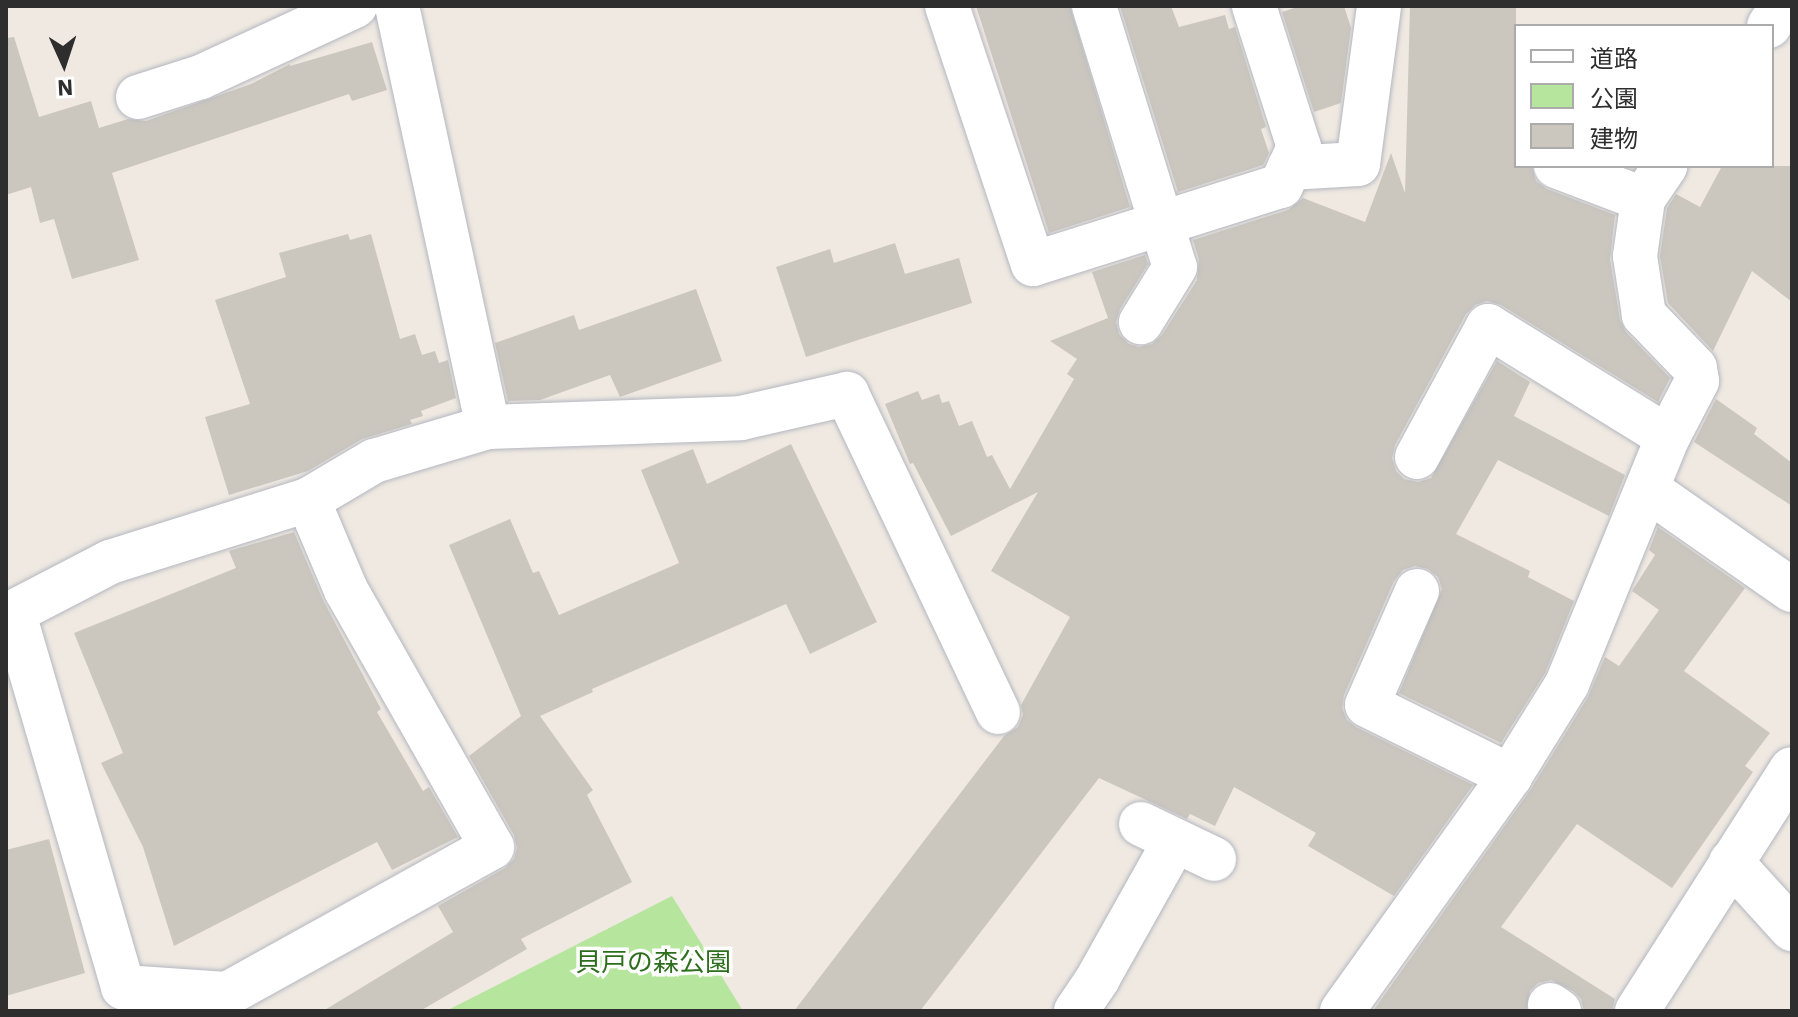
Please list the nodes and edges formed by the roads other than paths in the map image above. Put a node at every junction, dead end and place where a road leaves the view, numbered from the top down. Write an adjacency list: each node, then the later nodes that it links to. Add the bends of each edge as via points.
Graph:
1 (355, 6): 9 (street, via 201,77)
2 (397, 6): 15 (street)
3 (947, 6): 13 (street, via 1033,264)
4 (1094, 6): 13 (street)
5 (1254, 6): 10 (street, via 1299,147)
6 (1379, 6): 10 (street, via 1358,164)
7 (1782, 6): 8 (street)
8 (1770, 24)
9 (138, 97)
10 (1289, 168): 13 (street, via 1281,186)
11 (1568, 168): 12 (street)
12 (1654, 182): 16 (street, via 1635,256 1644,315 1695,368 1697,381)
13 (1162, 225): 14 (street, via 1175,267)
14 (1141, 322)
15 (488, 427): 19 (street, via 374,461); 23 (street, via 741,418 847,394)
16 (1668, 437): 17 (street, via 1488,326); 18 (street)
17 (1417, 457)
18 (1647, 489): 20 (street); 25 (street, via 1567,684)
19 (308, 500): 22 (street, via 110,562); 22 (street, via 346,590 492,847 227,994 123,987)
20 (1792, 590)
21 (1417, 591): 25 (street, via 1367,705)
22 (10, 615)
23 (998, 712)
24 (1792, 769): 27 (street)
25 (1510, 776): 29 (street)
26 (1214, 859): 30 (street, via 1158,832 1098,978)
27 (1731, 862): 28 (street); 31 (street)
28 (1792, 929)
29 (1346, 1010)
30 (1076, 1011)
31 (1637, 1011)

